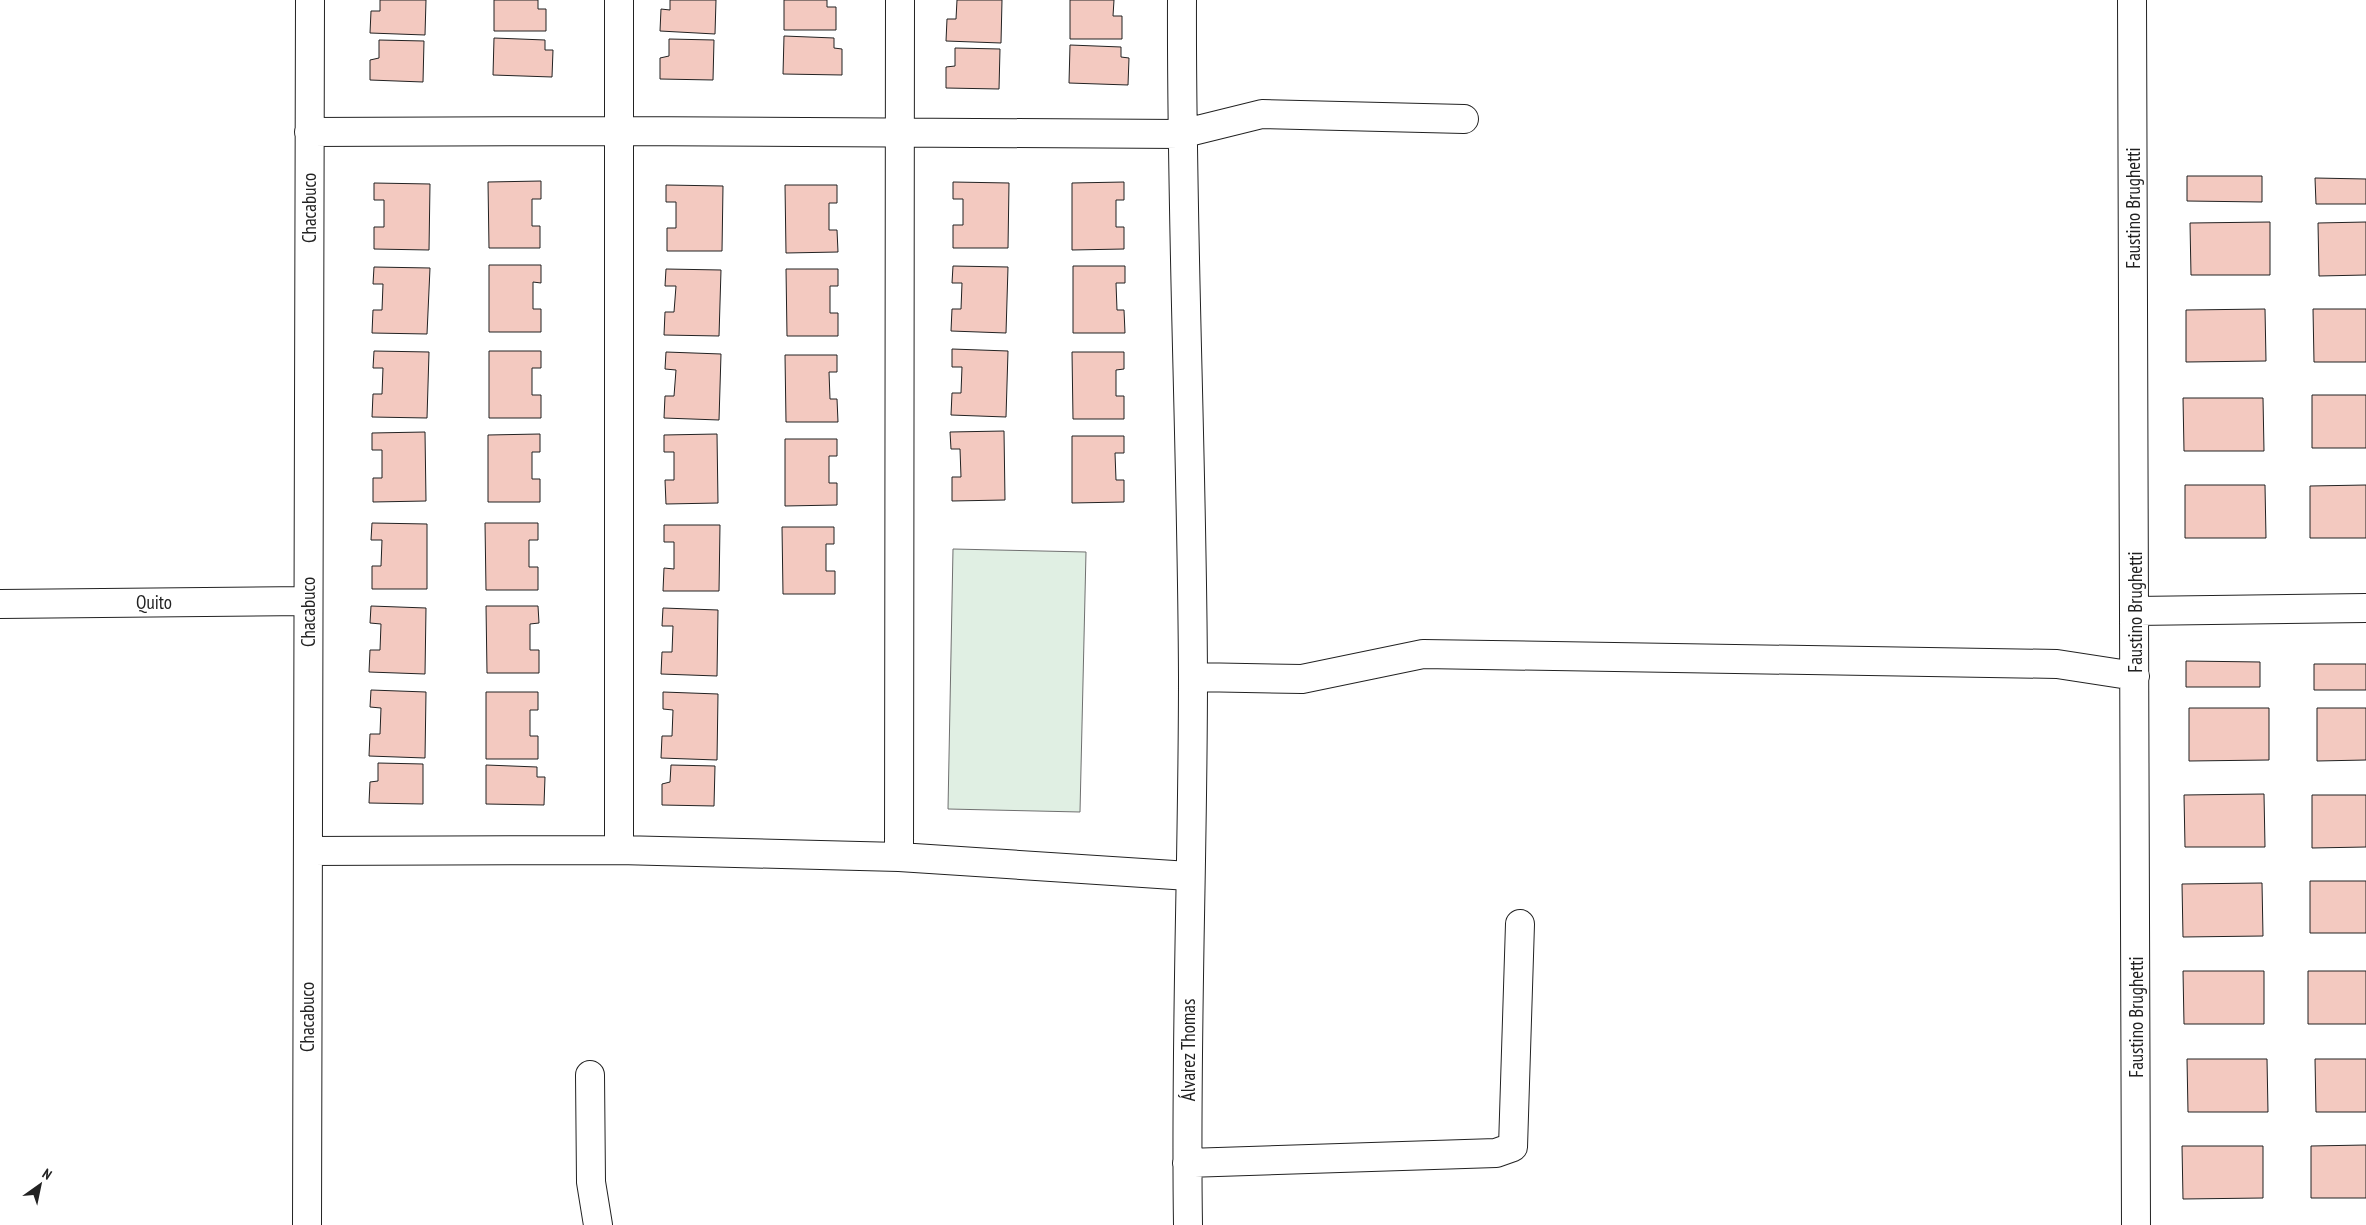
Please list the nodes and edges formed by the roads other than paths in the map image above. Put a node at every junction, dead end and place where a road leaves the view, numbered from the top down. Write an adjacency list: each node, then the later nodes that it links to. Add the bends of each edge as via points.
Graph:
1 (310, 0): 8 (street, Chacabuco)
2 (619, 0): 7 (street)
3 (900, 0): 9 (street)
4 (1182, 0): 10 (street, Álvarez Thomas)
5 (2132, 0): 14 (street, Faustino Brughetti)
6 (1464, 119): 10 (street, via 1262,114)
7 (620, 131): 8 (street); 9 (street); 17 (street)
8 (310, 132): 11 (street, Chacabuco)
9 (900, 133): 10 (street); 19 (street)
10 (1181, 134): 16 (street, Álvarez Thomas)
11 (308, 601): 12 (street, Quito); 18 (street, Chacabuco)
12 (0, 604)
13 (2366, 608): 14 (street)
14 (2135, 610): 15 (street, Faustino Brughetti)
15 (2135, 676): 16 (street, via 2057,664 1423,654 1302,679); 27 (street, Faustino Brughetti)
16 (1193, 677): 20 (street, Álvarez Thomas)
17 (619, 850): 18 (street); 19 (street)
18 (308, 851): 24 (street, Chacabuco)
19 (899, 857): 20 (street)
20 (1189, 876): 23 (street, Álvarez Thomas)
21 (1520, 924): 23 (street, via 1513,1147 1496,1153)
22 (590, 1076): 25 (street, via 591,1182)
23 (1187, 1163): 26 (street, Álvarez Thomas)
24 (307, 1225)
25 (598, 1225)
26 (1188, 1225)
27 (2136, 1225)

